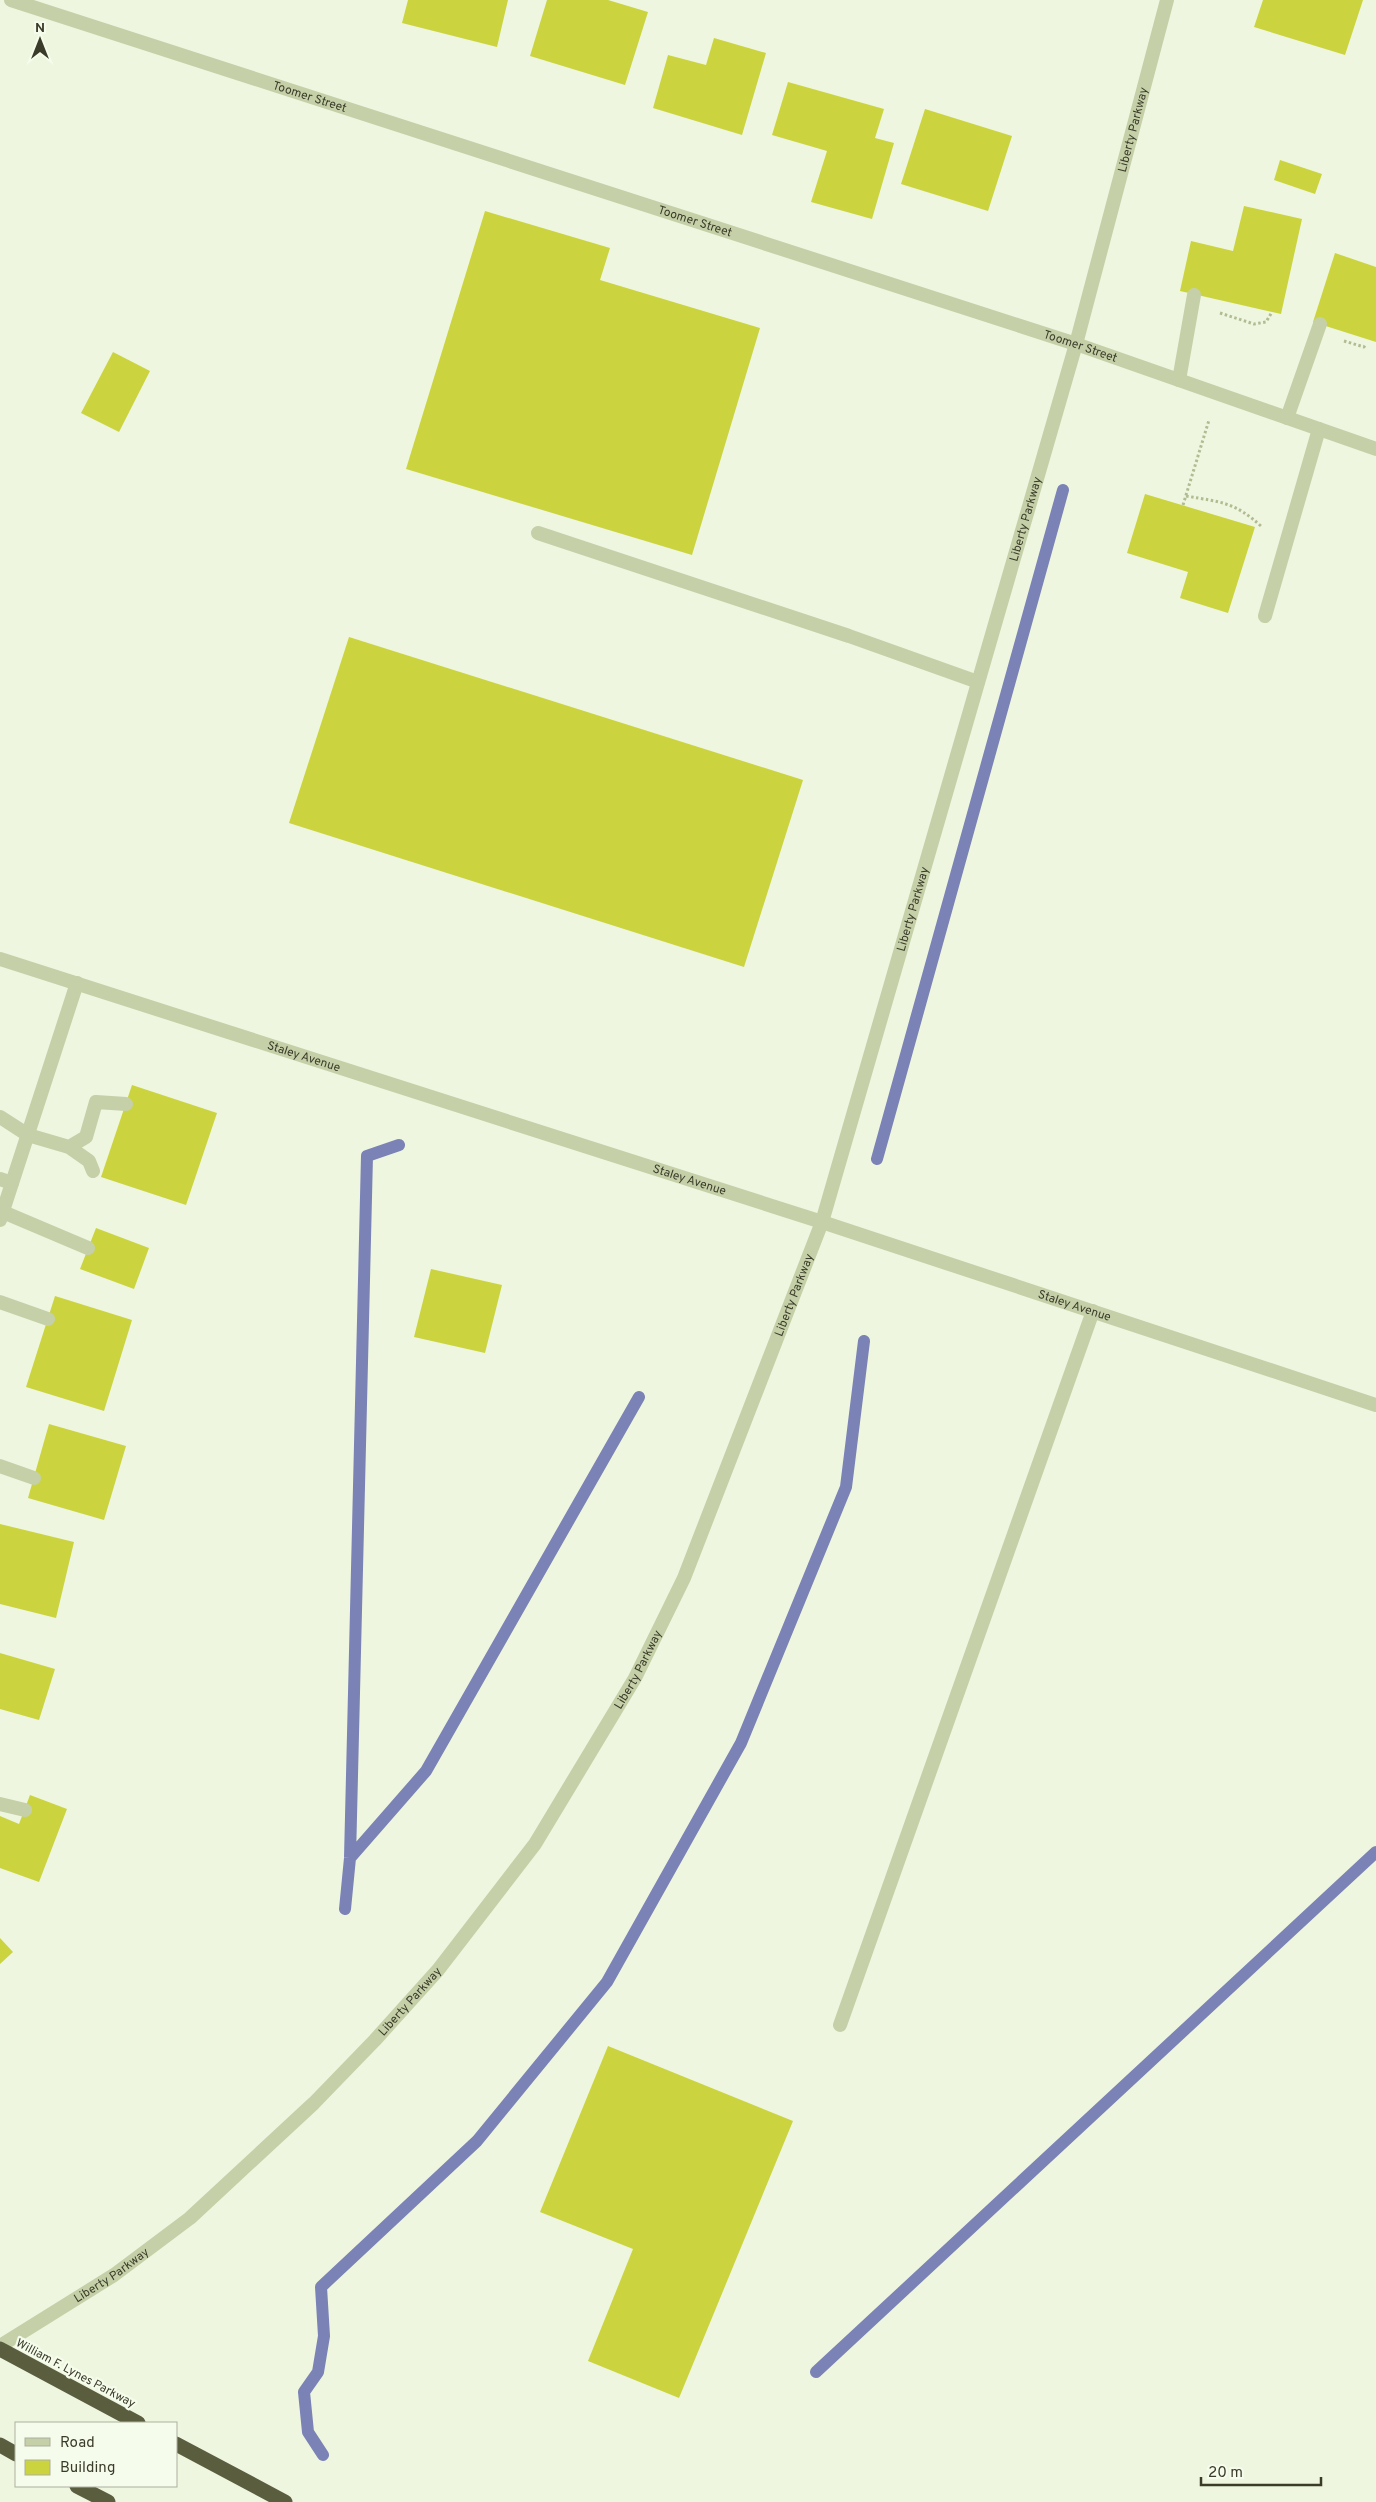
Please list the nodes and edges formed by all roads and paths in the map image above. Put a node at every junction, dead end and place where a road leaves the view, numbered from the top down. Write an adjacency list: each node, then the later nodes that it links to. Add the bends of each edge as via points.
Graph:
1 (11, 0): 6 (street, Toomer Street)
2 (1167, 0): 6 (street, Liberty Parkway)
3 (1194, 300): 4 (path, via 1254,324 1266,322); 7 (street)
4 (1272, 312)
5 (1320, 324): 9 (street)
6 (1076, 344): 7 (street, Toomer Street); 17 (street, Liberty Parkway)
7 (1179, 380): 8 (street, Toomer Street)
8 (1218, 394): 9 (street, Toomer Street); 12 (path)
9 (1287, 418): 10 (street, Toomer Street)
10 (1319, 429): 11 (street, Toomer Street); 15 (street)
11 (1376, 449)
12 (1186, 496): 13 (path); 15 (path, via 1237,507)
13 (1183, 506)
14 (538, 533): 17 (street)
15 (1286, 540): 16 (street)
16 (1265, 616)
17 (978, 682): 27 (street, Liberty Parkway)
18 (0, 959): 19 (street, Staley Avenue)
19 (77, 983): 22 (street); 27 (street, Staley Avenue)
20 (126, 1104): 23 (street, via 96,1102 86,1138)
21 (0, 1117): 22 (street)
22 (28, 1135): 23 (street); 25 (street)
23 (69, 1147): 24 (street, via 90,1161)
24 (93, 1171)
25 (6, 1181): 26 (street)
26 (1, 1216): 28 (street)
27 (822, 1222): 30 (street, Staley Avenue); 38 (street, Liberty Parkway, via 684,1578 635,1678 535,1844 438,1970 314,2103 190,2218 114,2275)
28 (88, 1248)
29 (0, 1302): 31 (street)
30 (1093, 1311): 32 (street, Staley Avenue); 37 (street)
31 (48, 1319)
32 (1376, 1405)
33 (0, 1466): 34 (street)
34 (34, 1478)
35 (0, 1804): 36 (street)
36 (24, 1810)
37 (840, 2026)
38 (0, 2348): 39 (highway, William F. Lynes Parkway)
39 (136, 2422)
40 (0, 2445): 42 (highway)
41 (178, 2445): 45 (highway)
42 (15, 2453)
43 (79, 2487): 44 (highway)
44 (108, 2502)
45 (285, 2502)

